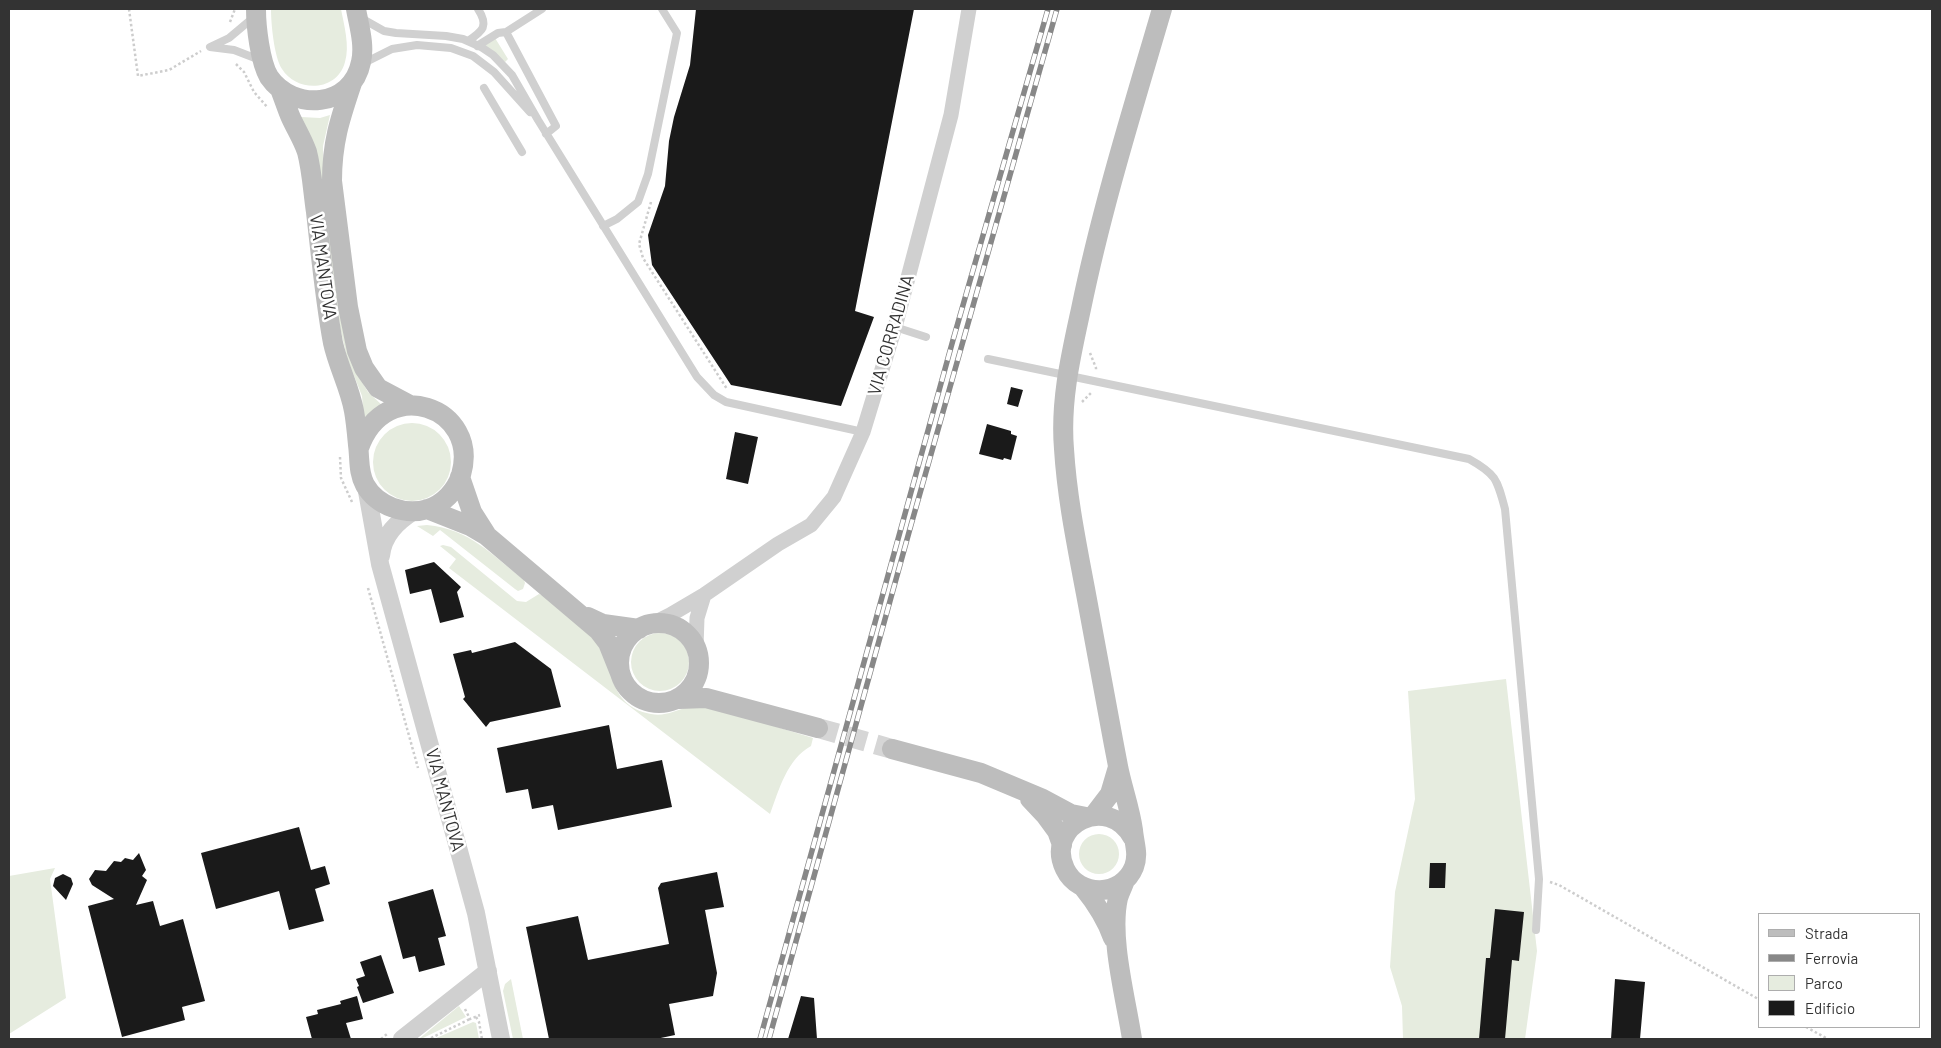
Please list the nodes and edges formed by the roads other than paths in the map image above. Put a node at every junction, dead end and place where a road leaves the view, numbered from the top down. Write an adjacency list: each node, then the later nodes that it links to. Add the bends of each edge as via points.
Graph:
1 (478, 9): 9 (lane, via 484,21 483,27)
2 (542, 9): 8 (lane)
3 (662, 9): 19 (lane, via 677,33 648,174 638,202)
4 (970, 9): 20 (street, VIA CORRADINA, via 951,115)
5 (1162, 9): 23 (main road, via 1092,252)
6 (256, 12): 11 (main road, VIA MANTOVA); 11 (lane, via 229,38 210,47 234,50)
7 (357, 13): 9 (lane, via 384,31 446,36); 12 (main road, VIA MANTOVA)
8 (506, 32): 10 (lane, via 498,33); 17 (lane, via 556,126)
9 (468, 42): 10 (lane)
10 (477, 46): 16 (lane, via 493,55 512,75)
11 (263, 61): 15 (main road, VIA MANTOVA)
12 (361, 64): 13 (main road, VIA MANTOVA); 16 (lane, via 392,49 417,45 451,48 473,56 494,72)
13 (352, 83): 15 (main road, VIA MANTOVA, via 336,96 316,101 297,99); 24 (main road, VIA MANTOVA, via 334,140 332,160 348,308 356,351 364,368 378,388)
14 (484, 88): 18 (lane)
15 (280, 89): 26 (main road, VIA MANTOVA, via 306,152 333,344 354,410)
16 (538, 120): 17 (lane)
17 (546, 134): 19 (lane)
18 (522, 152)
19 (604, 226): 25 (lane, via 697,377 714,395 726,402)
20 (895, 327): 21 (lane); 25 (street, VIA CORRADINA)
21 (926, 337)
22 (988, 359): 23 (lane)
23 (1066, 376): 41 (main road, via 1064,447 1071,512); 48 (lane, via 1469,460 1487,469 1498,484 1505,508 1538,879)
24 (410, 405): 26 (main road, VIA MANTOVA, via 396,407 377,418 363,434); 27 (main road, VIA MANTOVA, via 425,406 450,422 463,448)
25 (863, 432): 32 (street, VIA CORRADINA, via 834,497 811,525)
26 (359, 448): 28 (main road, VIA MANTOVA, via 360,474)
27 (460, 477): 29 (main road, VIA MANTOVA, via 447,497); 30 (main road, via 472,512)
28 (366, 486): 29 (main road, VIA MANTOVA, via 381,502 392,508); 31 (street, VIA MANTOVA)
29 (420, 510): 30 (main road, via 470,526); 31 (street, VIA MANTOVA, via 395,524 382,546)
30 (487, 536): 33 (main road)
31 (380, 564): 50 (street, VIA MANTOVA, via 476,913)
32 (704, 595): 34 (street, VIA CORRADINA); 35 (street, via 697,618)
33 (581, 614): 34 (main road, via 604,624); 36 (main road, via 608,643)
34 (645, 626): 35 (main road, via 665,623 678,627 689,636); 36 (main road, via 630,636 624,645 620,661)
35 (698, 655): 37 (main road, via 698,674 694,684); 38 (main road, via 704,674 715,689)
36 (622, 678): 37 (main road, via 629,690 652,703)
37 (679, 699): 38 (main road, via 706,698)
38 (741, 706): 39 (main road)
39 (818, 728)
40 (892, 749): 42 (main road, via 981,773)
41 (1118, 768): 43 (main road, via 1110,794); 44 (main road, via 1130,812)
42 (1026, 794): 43 (main road, via 1071,814); 45 (main road, via 1046,816)
43 (1090, 816): 44 (main road, via 1113,818 1129,830); 45 (main road, via 1070,828)
44 (1133, 838): 46 (main road, via 1135,865)
45 (1062, 845): 47 (main road, via 1065,870)
46 (1125, 880): 47 (main road, via 1100,891); 49 (main road, via 1117,906)
47 (1083, 887): 49 (main road, via 1109,926)
48 (1536, 930)
49 (1118, 955): 53 (main road)
50 (488, 971): 51 (street); 52 (street, VIA MANTOVA)
51 (402, 1039)
52 (501, 1039)
53 (1132, 1039)

